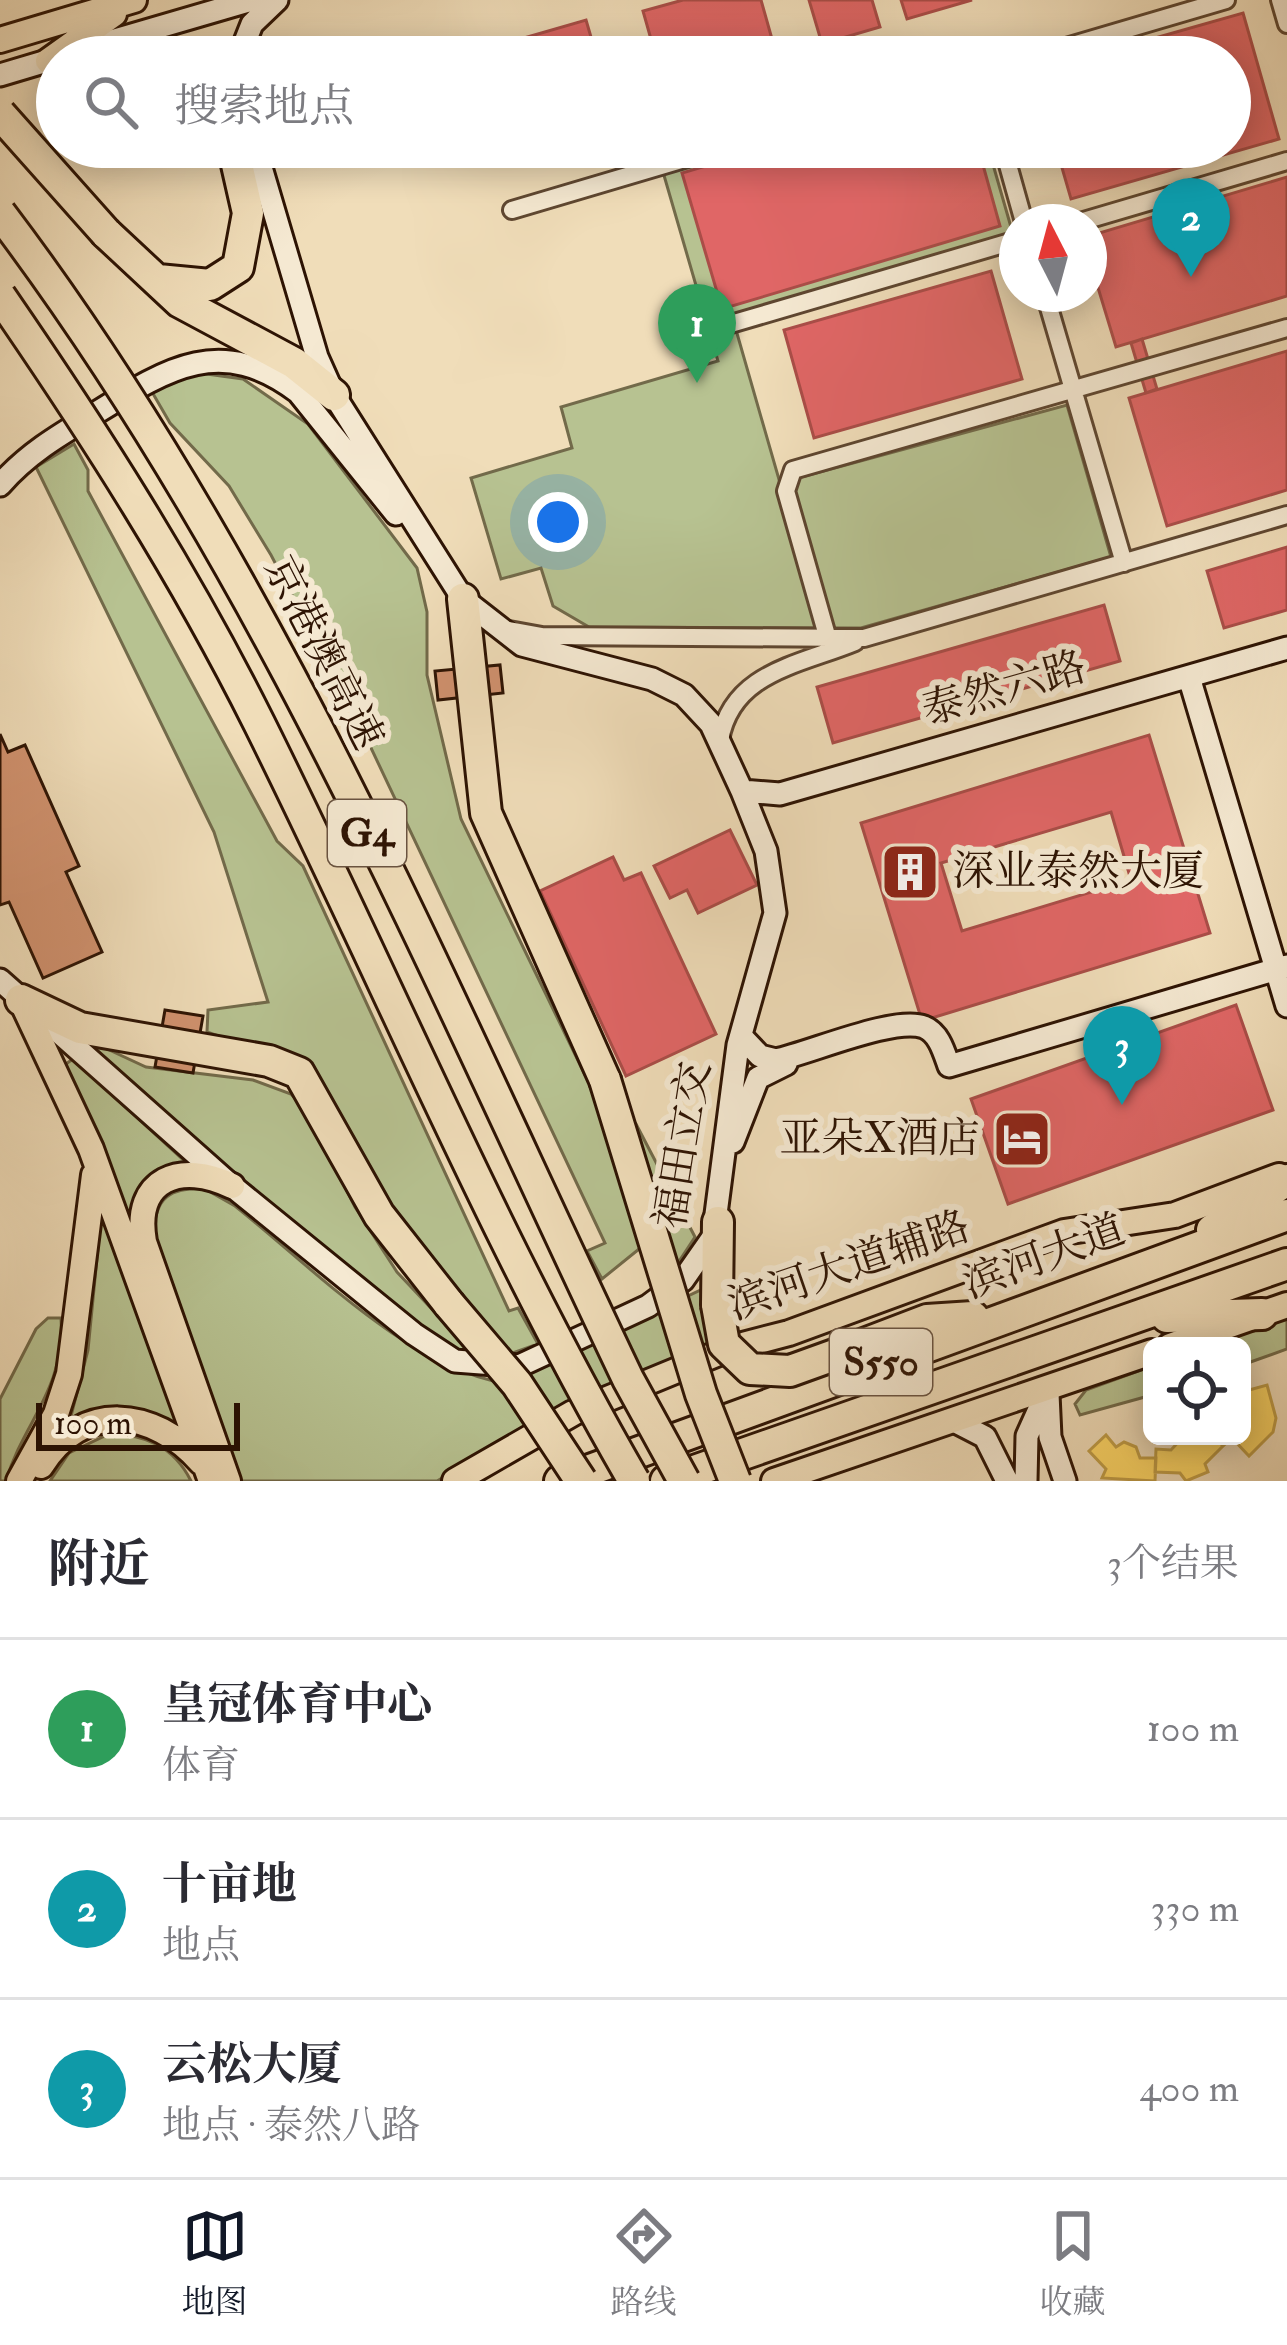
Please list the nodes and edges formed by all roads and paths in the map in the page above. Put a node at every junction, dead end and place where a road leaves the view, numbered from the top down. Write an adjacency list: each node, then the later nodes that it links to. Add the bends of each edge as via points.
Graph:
1 (96, 0): 8 (street)
2 (136, 0): 8 (main road); 9 (main road)
3 (252, 0): 10 (street)
4 (277, 0): 11 (street)
5 (1226, 0): 12 (street)
6 (1280, 0): 7 (street)
7 (1287, 24)
8 (41, 28): 13 (main road)
9 (88, 36)
10 (130, 36)
11 (247, 36)
12 (1103, 36)
13 (0, 40)
14 (36, 64): 15 (street)
15 (0, 75)
16 (0, 115): 17 (highway, bridge)
17 (36, 155)
18 (1287, 161): 28 (street)
19 (48, 168): 30 (highway, bridge)
20 (245, 168): 24 (highway)
21 (254, 168): 24 (street, 福田立交)
22 (653, 168): 26 (street)
23 (1009, 168): 25 (street)
24 (254, 183): 30 (highway, via 238,267 210,286); 36 (street, 福田立交)
25 (1019, 204)
26 (512, 209)
27 (0, 213): 79 (highway, 京港澳高速 / G4, bridge, via 72,308 256,609)
28 (1107, 214)
29 (999, 246): 33 (street)
30 (147, 276): 36 (highway)
31 (0, 296): 77 (highway, G4, bridge, via 113,464 209,629 502,1233)
32 (1050, 312): 35 (street)
33 (717, 328)
34 (1287, 328): 35 (street)
35 (1073, 389): 39 (street); 43 (street, via 793,470 786,491)
36 (334, 394): 40 (street, 福田立交)
37 (0, 484): 40 (street, 福田立交, via 33,452 154,377 191,363 237,362 278,377 314,408)
38 (1287, 514): 39 (street)
39 (1124, 563): 42 (street)
40 (442, 569): 41 (street, 福田立交)
41 (471, 607): 43 (street, via 542,637); 46 (street, 福田立交, via 543,654 668,685); 80 (highway, bridge, via 486,813 605,1080 694,1375)
42 (864, 638): 43 (street); 46 (street, via 746,687 726,712)
43 (828, 639)
44 (1287, 652): 45 (street, 泰然六路)
45 (1190, 680): 47 (street, 泰然六路, via 779,794); 48 (street, 泰然六路, via 786,802); 49 (street)
46 (720, 740): 47 (street, 福田立交)
47 (742, 791): 48 (street, 福田立交)
48 (757, 829): 53 (street, 福田立交, via 775,913)
49 (1281, 968): 51 (street); 52 (street, via 949,1066 934,1034)
50 (10, 990): 54 (main road, via 57,1067); 57 (street, 福田立交); 71 (highway, bridge, via 80,1028 299,1073 379,1215)
51 (1287, 1006)
52 (909, 1026): 53 (street, via 772,1060); 55 (street, via 763,1073)
53 (741, 1036): 55 (street, 福田立交)
54 (91, 1149): 69 (main road, via 94,1208 79,1326); 70 (main road)
55 (724, 1165): 59 (street, 福田立交)
56 (1287, 1177): 60 (highway); 74 (main road, 滨河大道辅路, via 1175,1215 1064,1232 731,1348 573,1413)
57 (232, 1186): 59 (street, 福田立交, via 437,1352 493,1368 519,1366 667,1294 707,1252); 70 (main road, via 177,1175 153,1190 141,1214)
58 (1287, 1215): 60 (highway, 滨河大道 / S550)
59 (718, 1222): 63 (highway, bridge, via 724,1344 750,1369 790,1371 927,1320)
60 (1174, 1255): 63 (highway, 滨河大道 / S550)
61 (1287, 1264): 64 (highway, 滨河大道 / S550)
62 (1275, 1310): 64 (highway); 65 (main road)
63 (1009, 1314): 71 (highway, 滨河大道 / S550)
64 (1137, 1318): 78 (highway, 滨河大道 / S550)
65 (1196, 1337)
66 (1143, 1355): 67 (main road)
67 (1049, 1387): 68 (main road); 83 (street, via 1027,1436); 84 (street, via 1050,1437)
68 (955, 1421): 81 (main road); 82 (street, via 985,1437)
69 (42, 1450): 70 (main road, via 85,1425 128,1418 172,1433); 72 (main road); 73 (main road)
70 (217, 1473)
71 (585, 1476): 75 (main road); 76 (highway, 滨河大道 / S550)
72 (19, 1481)
73 (34, 1481)
74 (454, 1481)
75 (542, 1481)
76 (560, 1481)
77 (634, 1481)
78 (666, 1481)
79 (684, 1481)
80 (735, 1481)
81 (774, 1481)
82 (1007, 1481)
83 (1026, 1481)
84 (1064, 1481)

